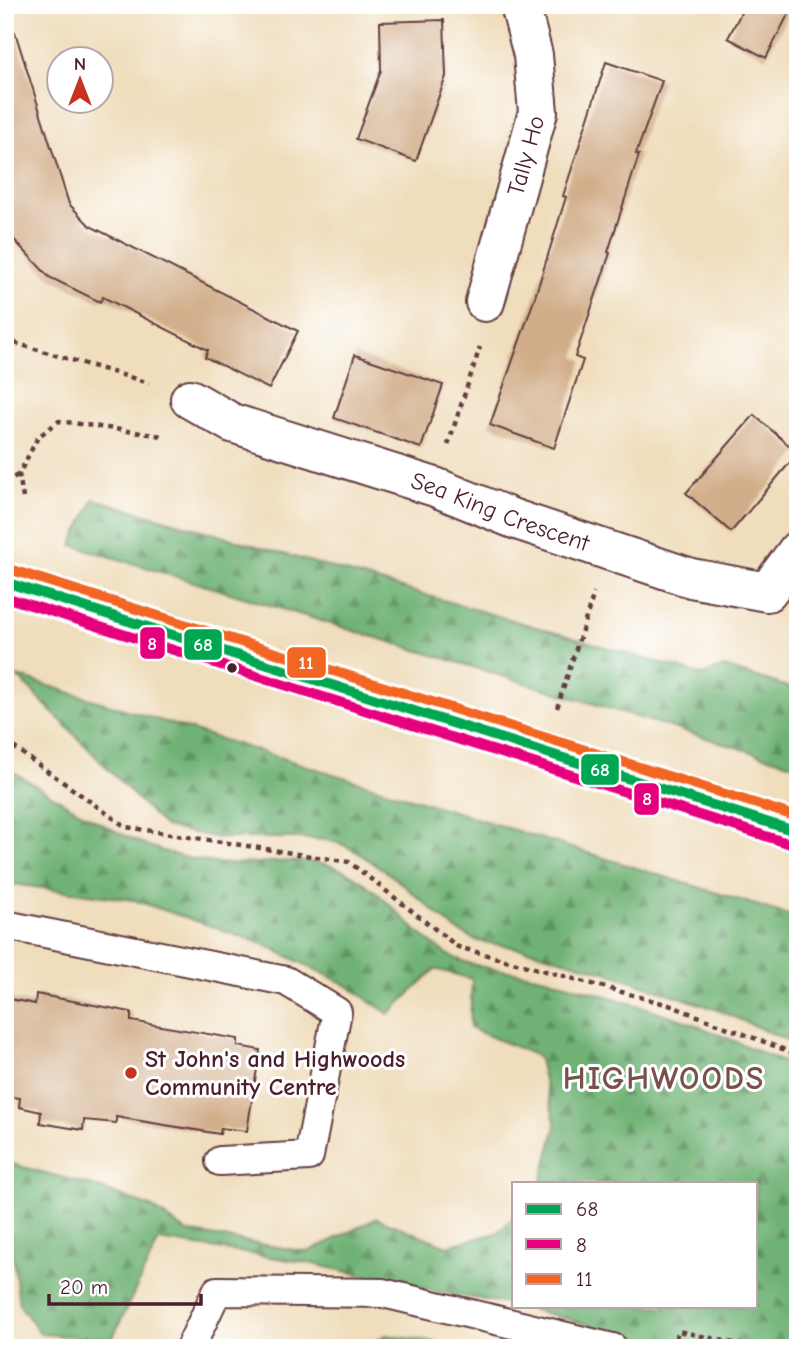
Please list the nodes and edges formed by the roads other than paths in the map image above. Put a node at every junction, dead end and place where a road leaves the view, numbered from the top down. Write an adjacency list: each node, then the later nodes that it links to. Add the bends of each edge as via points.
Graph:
1 (520, 5): 2 (street, Tally Ho, via 533,55 538,112)
2 (485, 302)
3 (190, 399): 4 (street, Sea King Crescent, via 232,423 435,487 514,519 691,578 767,592)
4 (798, 550)
5 (5, 582): 6 (street)
6 (798, 832)
7 (5, 925): 8 (lane, via 286,981 337,1012 309,1156)
8 (220, 1161)
9 (190, 1348): 10 (lane, via 217,1291 383,1293)
10 (613, 1348)

